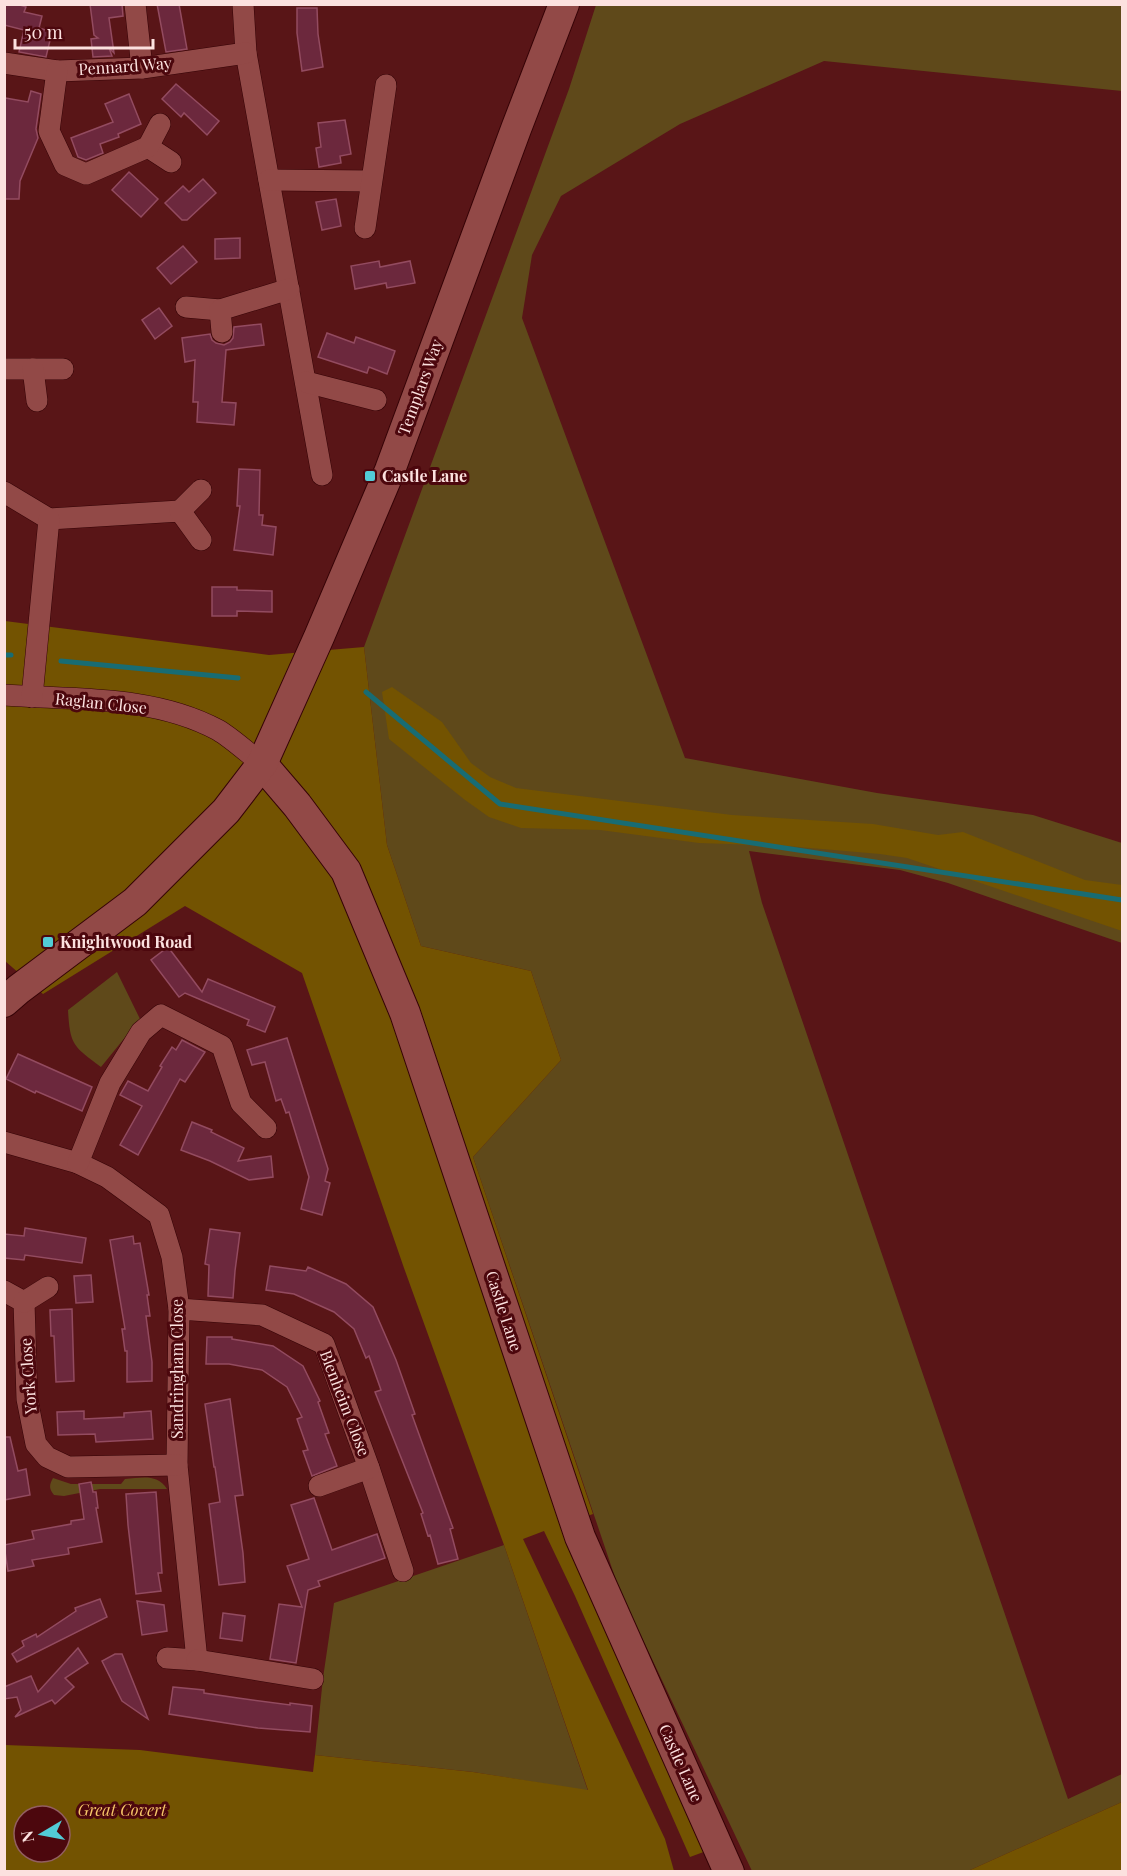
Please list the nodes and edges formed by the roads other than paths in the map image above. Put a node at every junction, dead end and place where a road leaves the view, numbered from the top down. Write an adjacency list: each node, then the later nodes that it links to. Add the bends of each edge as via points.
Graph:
1 (135, 4): 6 (street)
2 (243, 4): 4 (street)
3 (564, 4): 33 (street, Templars Way, via 390,470)
4 (246, 53): 6 (street, Pennard Way); 12 (street)
5 (4, 63): 7 (street, Pennard Way)
6 (142, 68): 7 (street, Pennard Way)
7 (57, 70): 10 (street, via 49,131 65,165 86,174)
8 (386, 85): 13 (street)
9 (160, 124): 10 (street)
10 (148, 147): 11 (street)
11 (171, 162)
12 (269, 180): 13 (street); 15 (street)
13 (371, 181): 14 (street)
14 (364, 228)
15 (289, 289): 17 (street); 22 (street)
16 (186, 307): 17 (street)
17 (220, 310): 18 (street)
18 (222, 332)
19 (4, 369): 20 (street)
20 (33, 369): 21 (street); 24 (street)
21 (63, 369)
22 (306, 382): 23 (street); 25 (street)
23 (376, 400)
24 (37, 401)
25 (322, 476)
26 (201, 490): 28 (street)
27 (4, 492): 29 (street)
28 (180, 511): 29 (street); 30 (street)
29 (48, 519): 32 (street, Raglan Close)
30 (201, 540)
31 (4, 695): 32 (street, Raglan Close)
32 (32, 697): 33 (street, Raglan Close, via 127,703 187,716 219,731)
33 (262, 764): 34 (street, via 226,811 135,903); 49 (street, Castle Lane, via 346,871 405,1013 580,1538)
34 (4, 1002)
35 (266, 1128): 37 (street, via 241,1103 222,1046 161,1015 141,1032 110,1083)
36 (4, 1142): 37 (street, Sandringham Close)
37 (78, 1163): 41 (street, Sandringham Close, via 107,1177 159,1215 172,1257)
38 (48, 1287): 40 (street)
39 (4, 1291): 40 (street)
40 (24, 1302): 42 (street, York Close, via 27,1400 36,1443 47,1457 68,1467)
41 (179, 1310): 42 (street, Sandringham Close); 43 (street, Blenheim Close, via 262,1315 324,1344)
42 (177, 1465): 47 (street, Sandringham Close)
43 (369, 1468): 44 (street, Blenheim Close); 45 (street, Blenheim Close)
44 (319, 1486)
45 (403, 1571)
46 (167, 1658): 47 (street)
47 (197, 1660): 48 (street)
48 (313, 1678)
49 (729, 1872)

